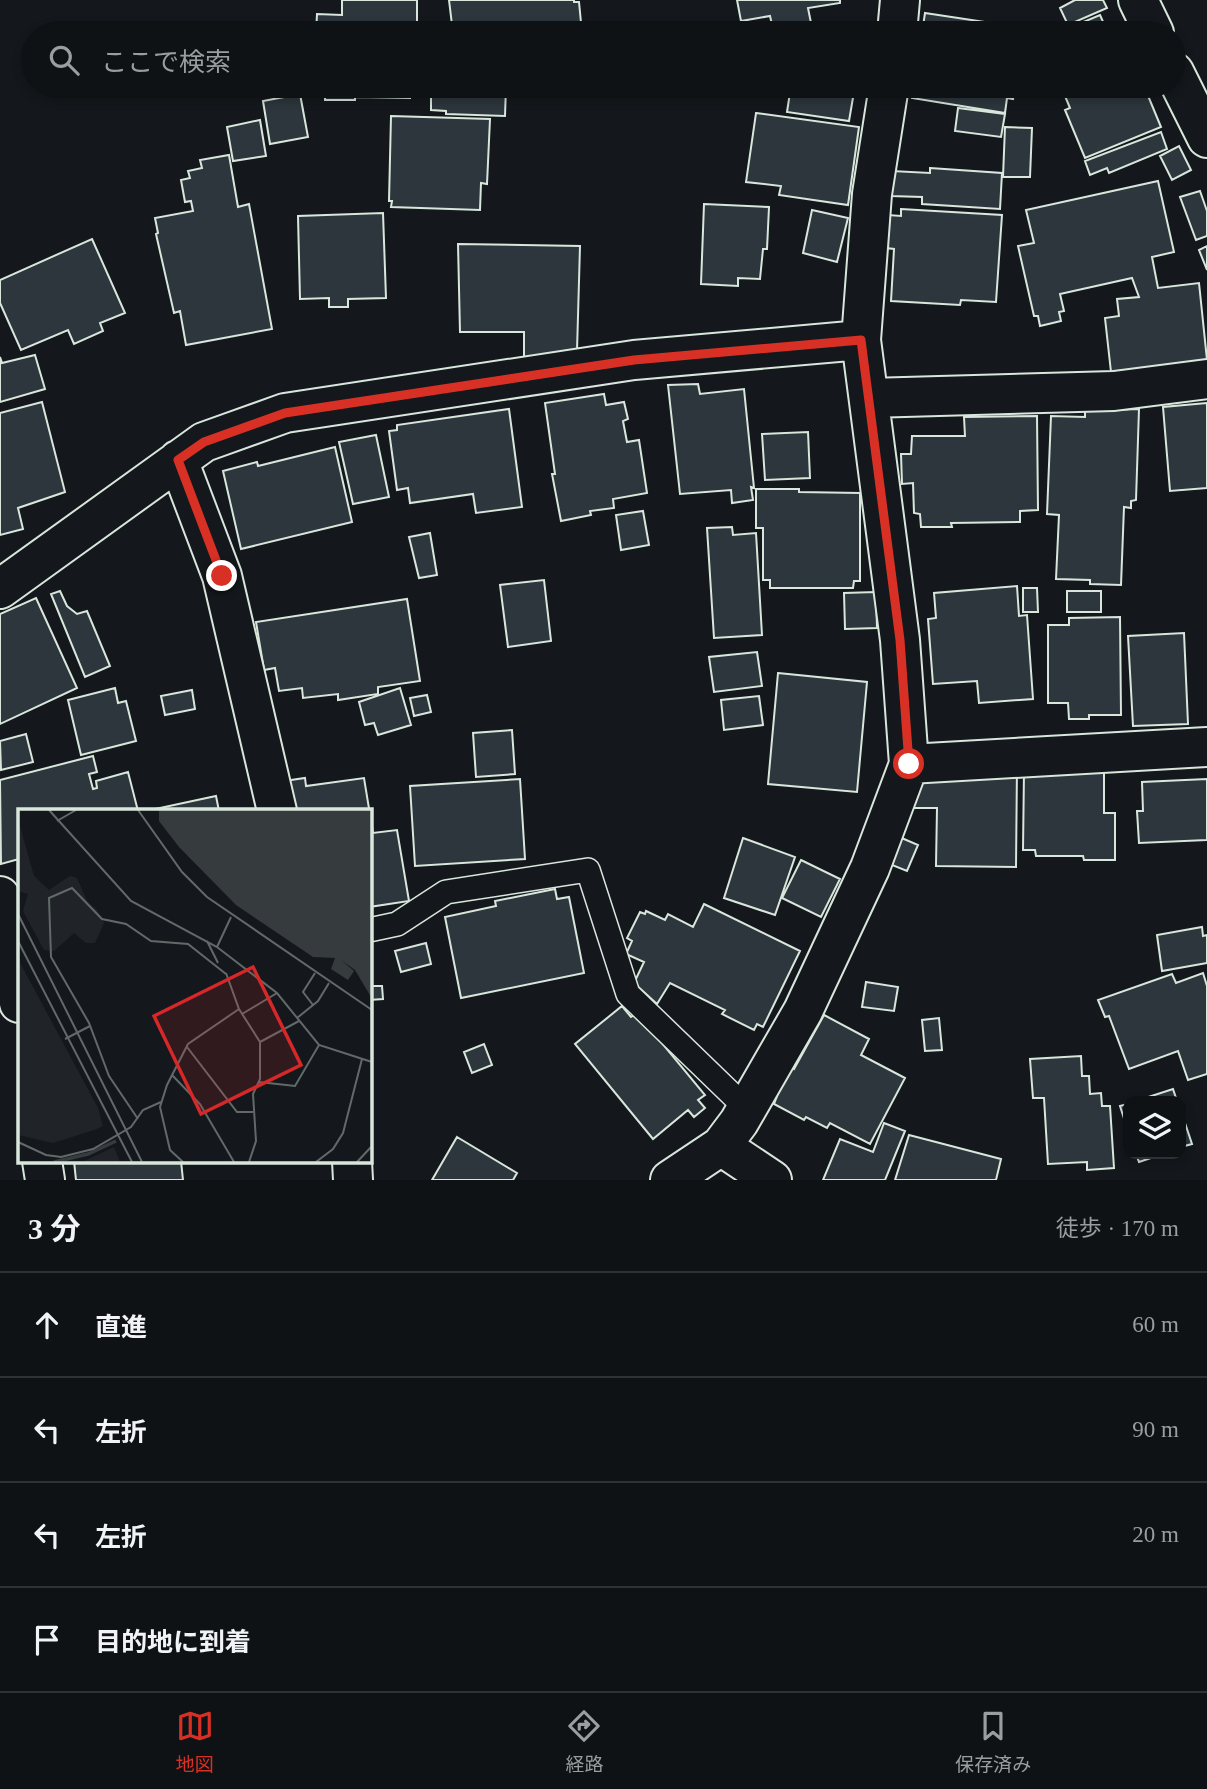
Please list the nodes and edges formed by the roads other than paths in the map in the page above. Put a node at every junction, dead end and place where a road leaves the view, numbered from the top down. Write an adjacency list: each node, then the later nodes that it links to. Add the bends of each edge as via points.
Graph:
1 (900, 0): 3 (street)
2 (1138, 0): 4 (street)
3 (898, 21)
4 (1148, 21)
5 (1186, 96): 7 (street)
6 (887, 98): 8 (street, via 872,194)
7 (1207, 138)
8 (861, 340): 10 (street); 11 (street, via 634,360 285,413 204,442)
9 (1207, 379): 10 (street, via 1114,391)
10 (869, 398): 14 (street, via 900,640)
11 (178, 460): 12 (street); 15 (street, via 222,576)
12 (0, 589)
13 (1207, 747): 14 (street)
14 (909, 764): 20 (street, via 870,868 803,1011)
15 (277, 809)
16 (18, 889): 17 (lane)
17 (0, 893): 19 (street)
18 (371, 930): 20 (lane, via 397,923 446,892 588,870 628,993)
19 (18, 997)
20 (747, 1109): 21 (street)
21 (722, 1146): 26 (street); 27 (street)
22 (43, 1162): 24 (street)
23 (352, 1162): 25 (street)
24 (45, 1180)
25 (353, 1180)
26 (670, 1180)
27 (772, 1180)

